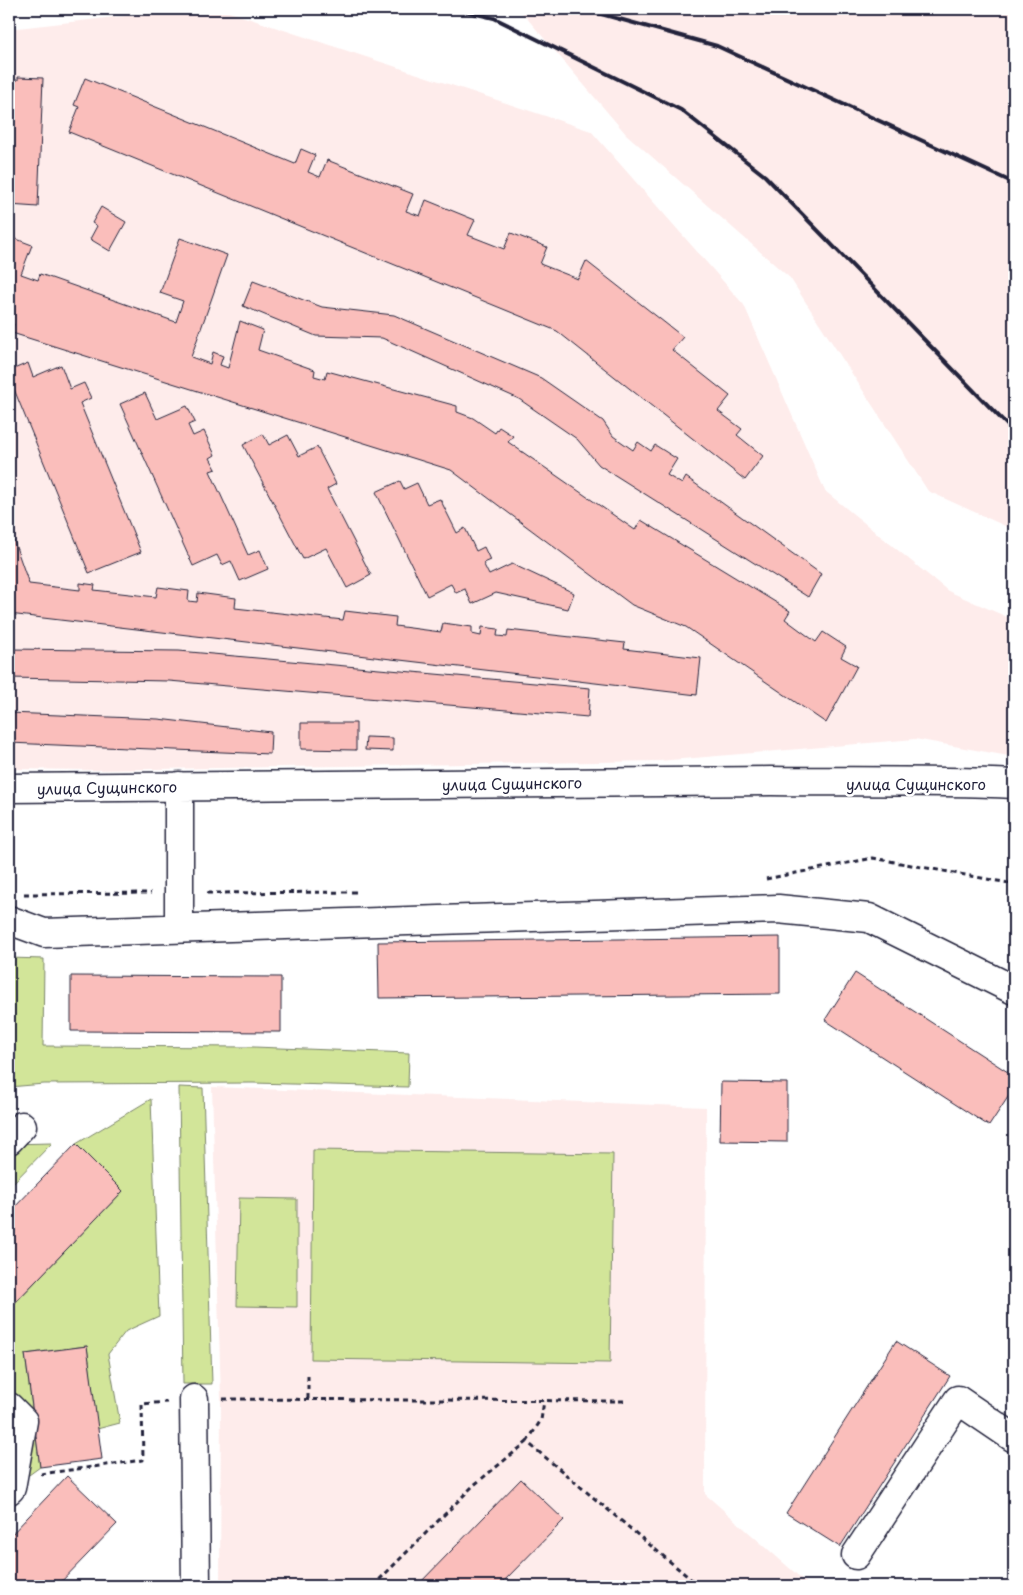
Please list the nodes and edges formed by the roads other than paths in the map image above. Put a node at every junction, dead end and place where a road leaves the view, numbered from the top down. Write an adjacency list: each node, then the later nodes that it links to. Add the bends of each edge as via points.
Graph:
1 (1014, 784): 2 (street, улица Сущинского, via 770,780)
2 (179, 786): 3 (street, улица Сущинского); 5 (street)
3 (9, 788)
4 (9, 920): 5 (street, via 44,933)
5 (179, 928): 6 (street, via 778,909 868,918)
6 (1014, 990)
7 (194, 1399): 12 (street)
8 (9, 1407): 10 (street, via 23,1421)
9 (1014, 1438): 11 (street, via 958,1400)
10 (9, 1488)
11 (856, 1554)
12 (196, 1586)

